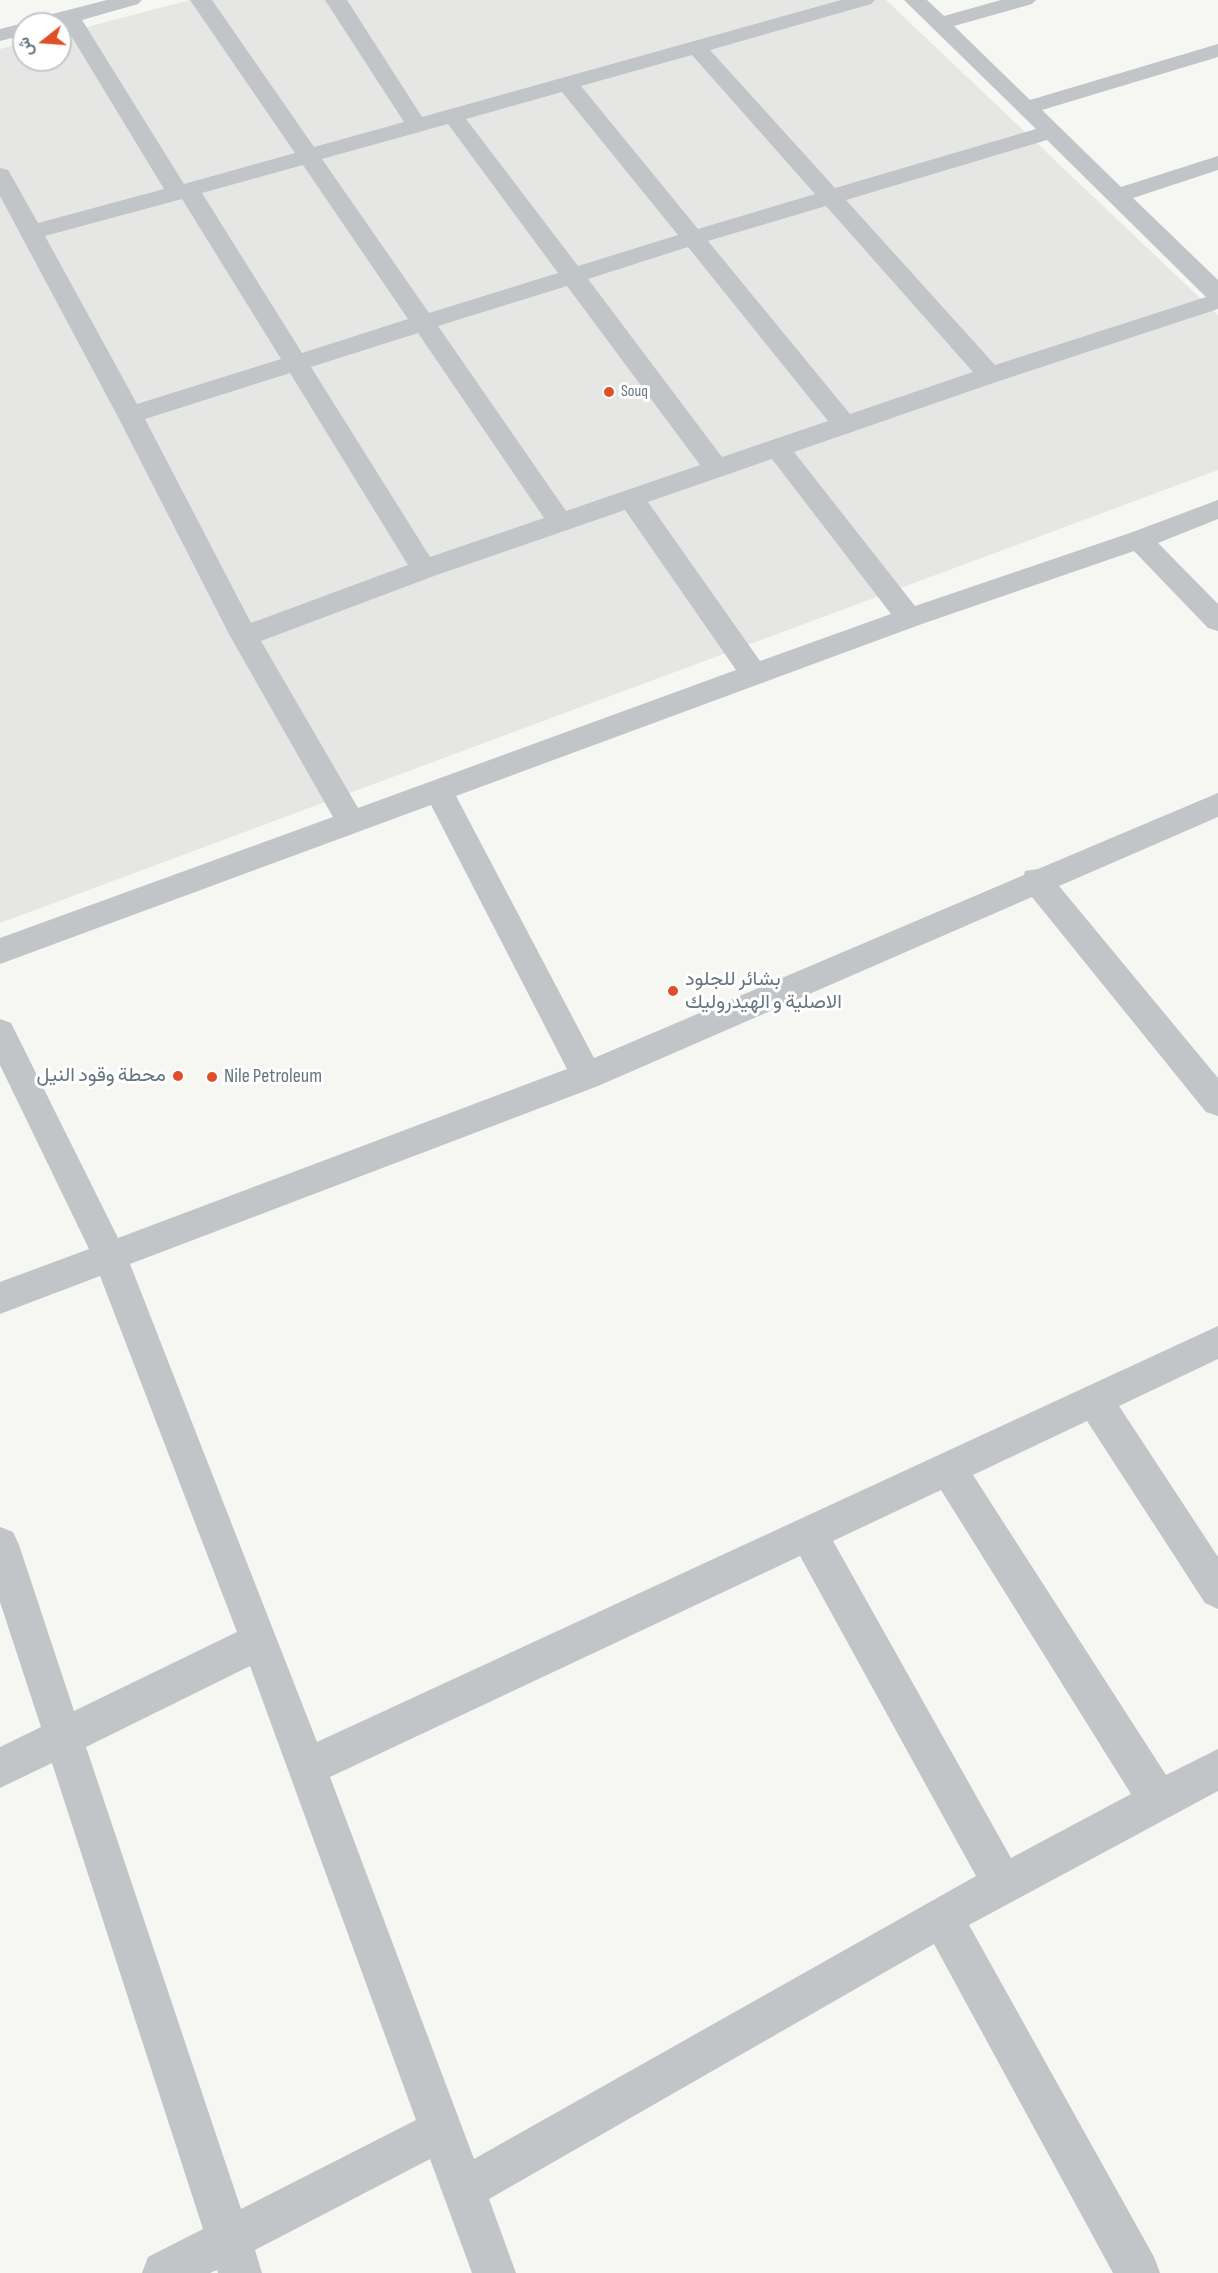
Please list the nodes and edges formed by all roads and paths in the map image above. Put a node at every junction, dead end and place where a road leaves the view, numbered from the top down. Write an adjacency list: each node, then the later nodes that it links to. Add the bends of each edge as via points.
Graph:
1 (131, 0): 7 (street)
2 (201, 0): 17 (street)
3 (336, 0): 15 (street)
4 (864, 0): 10 (street)
5 (915, 0): 9 (street)
6 (1025, 0): 9 (street)
7 (72, 15)
8 (72, 21): 20 (street)
9 (939, 24): 13 (street)
10 (696, 47): 12 (street); 22 (street)
11 (1218, 50): 13 (street)
12 (567, 84): 14 (street); 24 (street)
13 (1026, 108): 16 (street)
14 (453, 116): 15 (street); 25 (street)
15 (417, 126): 17 (street)
16 (1051, 132): 21 (street); 22 (street)
17 (308, 156): 20 (street); 28 (street)
18 (1218, 163): 21 (street)
19 (0, 175): 23 (street)
20 (183, 191): 23 (street); 29 (street)
21 (1117, 196): 26 (street)
22 (831, 197): 24 (street); 30 (street)
23 (31, 232): 31 (street)
24 (693, 238): 25 (street); 32 (street)
25 (573, 276): 28 (street); 34 (street)
26 (1218, 294)
27 (1218, 301): 30 (street)
28 (423, 323): 29 (street); 37 (street)
29 (296, 363): 31 (street); 39 (street)
30 (990, 375): 32 (street)
31 (130, 416): 42 (street)
32 (845, 425): 33 (street)
33 (777, 448): 34 (street); 40 (street)
34 (717, 469): 35 (street)
35 (631, 498): 37 (street); 43 (street)
36 (1218, 509): 38 (street)
37 (561, 522): 39 (street)
38 (1139, 540): 40 (street); 41 (street)
39 (424, 569): 42 (street)
40 (909, 618): 43 (street)
41 (1218, 621)
42 (244, 636): 46 (street)
43 (754, 674): 44 (street)
44 (438, 789): 46 (street); 50 (street)
45 (1218, 804): 47 (street)
46 (351, 821): 48 (street)
47 (1036, 880): 50 (street); 51 (street)
48 (0, 951)
49 (0, 1032): 52 (street)
50 (587, 1076): 52 (street)
51 (1218, 1102)
52 (110, 1256): 53 (street); 60 (street)
53 (0, 1298)
54 (1218, 1342): 55 (street)
55 (1094, 1400): 56 (street); 59 (street)
56 (948, 1468): 57 (street); 65 (street)
57 (808, 1533): 62 (street); 66 (street)
58 (0, 1545): 61 (street)
59 (1218, 1590)
60 (260, 1641): 61 (street); 62 (street)
61 (65, 1736): 63 (street); 70 (street)
62 (307, 1767): 68 (street)
63 (0, 1768)
64 (1218, 1769): 65 (street)
65 (1160, 1801): 66 (street)
66 (1003, 1884): 67 (street)
67 (942, 1917): 69 (street); 73 (street)
68 (441, 2130): 69 (street); 70 (street)
69 (463, 2189): 72 (street)
70 (234, 2257): 71 (street)
71 (164, 2273)
72 (494, 2273)
73 (1138, 2273)

